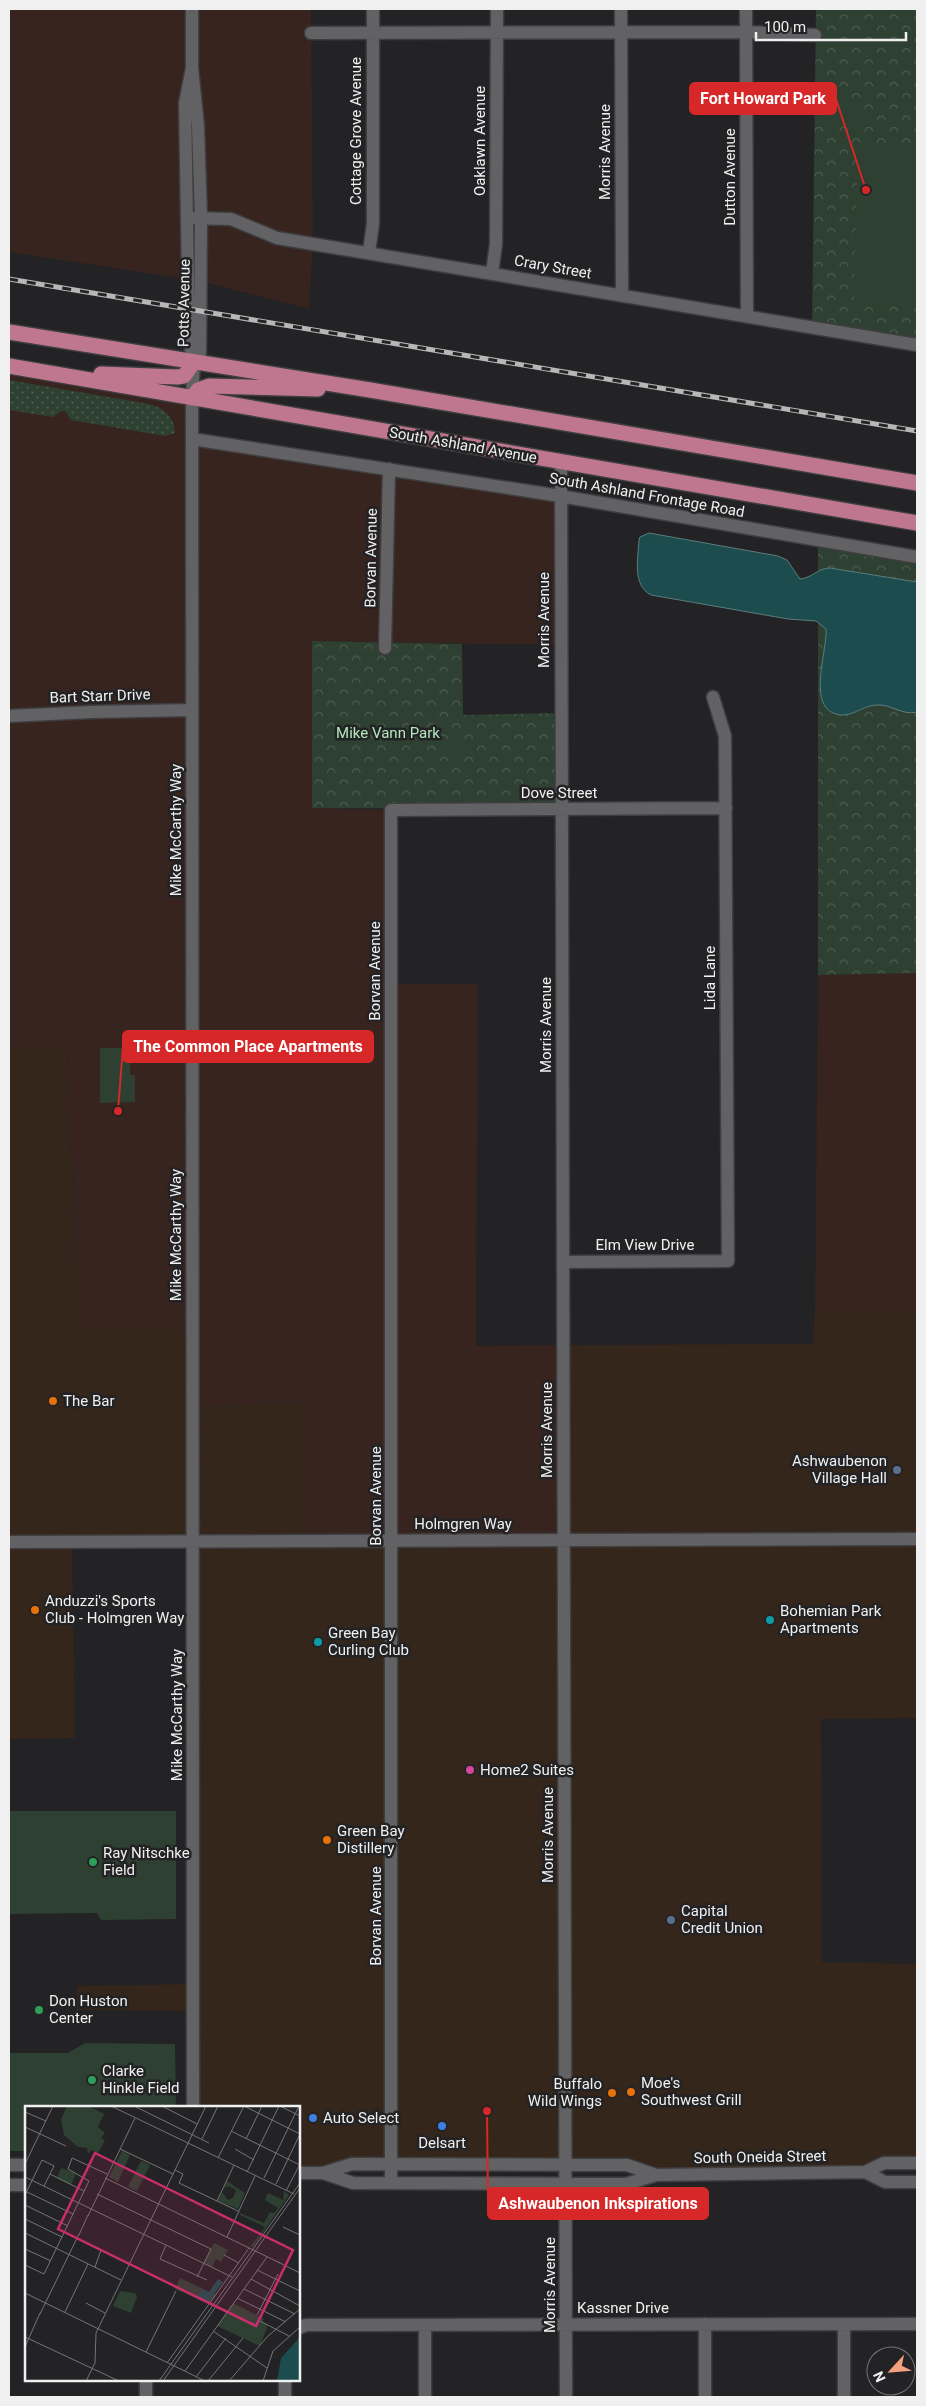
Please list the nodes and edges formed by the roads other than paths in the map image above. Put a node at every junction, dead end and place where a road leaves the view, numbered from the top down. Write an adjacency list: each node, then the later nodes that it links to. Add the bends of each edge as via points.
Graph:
1 (192, 9): 12 (street, Potts Avenue)
2 (373, 9): 8 (street, Cottage Grove Avenue)
3 (497, 9): 9 (street, Oaklawn Avenue)
4 (621, 9): 10 (street, Morris Avenue)
5 (746, 9): 6 (street, Dutton Avenue)
6 (746, 32): 10 (street); 11 (street); 18 (street, Dutton Avenue)
7 (311, 33): 8 (street)
8 (373, 33): 9 (street); 15 (street, Cottage Grove Avenue, via 373,223)
9 (497, 33): 10 (street); 16 (street, Oaklawn Avenue, via 496,244)
10 (621, 33): 17 (street, Morris Avenue)
11 (815, 35)
12 (192, 68): 13 (street, Potts Avenue, via 185,103); 14 (street, Potts Avenue, via 198,126)
13 (187, 218): 14 (street, Crary Street); 21 (street, Potts Avenue, via 189,340)
14 (201, 218): 15 (street, Crary Street, via 231,219 277,238); 21 (street, Potts Avenue, via 200,353)
15 (368, 252): 16 (street, Crary Street)
16 (492, 273): 17 (street, Crary Street)
17 (622, 296): 18 (street, Crary Street)
18 (747, 316): 20 (street, Crary Street)
19 (9, 332): 21 (main road)
20 (917, 344)
21 (194, 362): 23 (main road, via 184,376 178,378); 24 (main road); 25 (street, Mike McCarthy Way)
22 (9, 366): 23 (main road, South Ashland Avenue)
23 (35, 371): 25 (main road, South Ashland Avenue)
24 (370, 390): 25 (main road, via 209,386 198,390); 29 (main road)
25 (192, 398): 26 (street, Mike McCarthy Way); 27 (main road, South Ashland Avenue)
26 (192, 439): 28 (street, South Ashland Frontage Road); 35 (street, Mike McCarthy Way)
27 (561, 463): 30 (street, Morris Avenue); 31 (main road, South Ashland Avenue)
28 (389, 469): 30 (street, South Ashland Frontage Road); 33 (street, Borvan Avenue)
29 (917, 483)
30 (560, 496): 32 (street, South Ashland Frontage Road); 38 (street, Morris Avenue)
31 (917, 523)
32 (917, 558)
33 (386, 648)
34 (713, 697): 37 (street, Lida Lane, via 726,736)
35 (192, 710): 36 (street, Bart Starr Drive); 45 (street, Mike McCarthy Way)
36 (9, 716)
37 (726, 808): 38 (street, Dove Street); 40 (street, Lida Lane)
38 (561, 809): 39 (street, Dove Street); 41 (street, Morris Avenue)
39 (392, 810): 43 (street, Borvan Avenue)
40 (728, 1261): 41 (street, Elm View Drive)
41 (563, 1262): 44 (street, Morris Avenue)
42 (917, 1539): 44 (street, Holmgren Way)
43 (392, 1540): 44 (street, Holmgren Way); 45 (street, Holmgren Way); 50 (street, Borvan Avenue)
44 (564, 1540): 51 (street, Morris Avenue)
45 (193, 1541): 46 (street, Holmgren Way); 47 (street, Mike McCarthy Way)
46 (9, 1542)
47 (193, 2106)
48 (917, 2163): 53 (street, South Oneida Street, via 884,2163)
49 (25, 2164): 52 (street)
50 (392, 2164): 51 (street, South Oneida Street); 55 (street, South Oneida Street, via 352,2164); 58 (street, Borvan Avenue)
51 (566, 2164): 56 (street, South Oneida Street, via 627,2165); 61 (street, Morris Avenue)
52 (9, 2165)
53 (865, 2172): 56 (street, South Oneida Street); 57 (street, South Oneida Street, via 885,2182)
54 (300, 2173): 55 (street, South Oneida Street)
55 (323, 2173): 58 (street, South Oneida Street, via 353,2183)
56 (656, 2175): 61 (street, South Oneida Street, via 626,2184)
57 (917, 2182)
58 (391, 2183): 61 (street, South Oneida Street)
59 (9, 2184): 60 (street)
60 (25, 2184)
61 (566, 2184): 62 (street, Morris Avenue)
62 (566, 2324): 63 (street, Kassner Drive); 66 (street, Kassner Drive); 73 (street, Morris Avenue)
63 (705, 2324): 64 (street, Kassner Drive); 74 (street)
64 (844, 2324): 65 (street, Kassner Drive); 75 (street)
65 (917, 2324)
66 (425, 2325): 67 (street, Kassner Drive); 72 (street)
67 (300, 2328)
68 (146, 2381): 70 (street)
69 (285, 2381): 71 (street)
70 (146, 2397)
71 (285, 2397)
72 (425, 2397)
73 (566, 2397)
74 (705, 2397)
75 (844, 2397)

